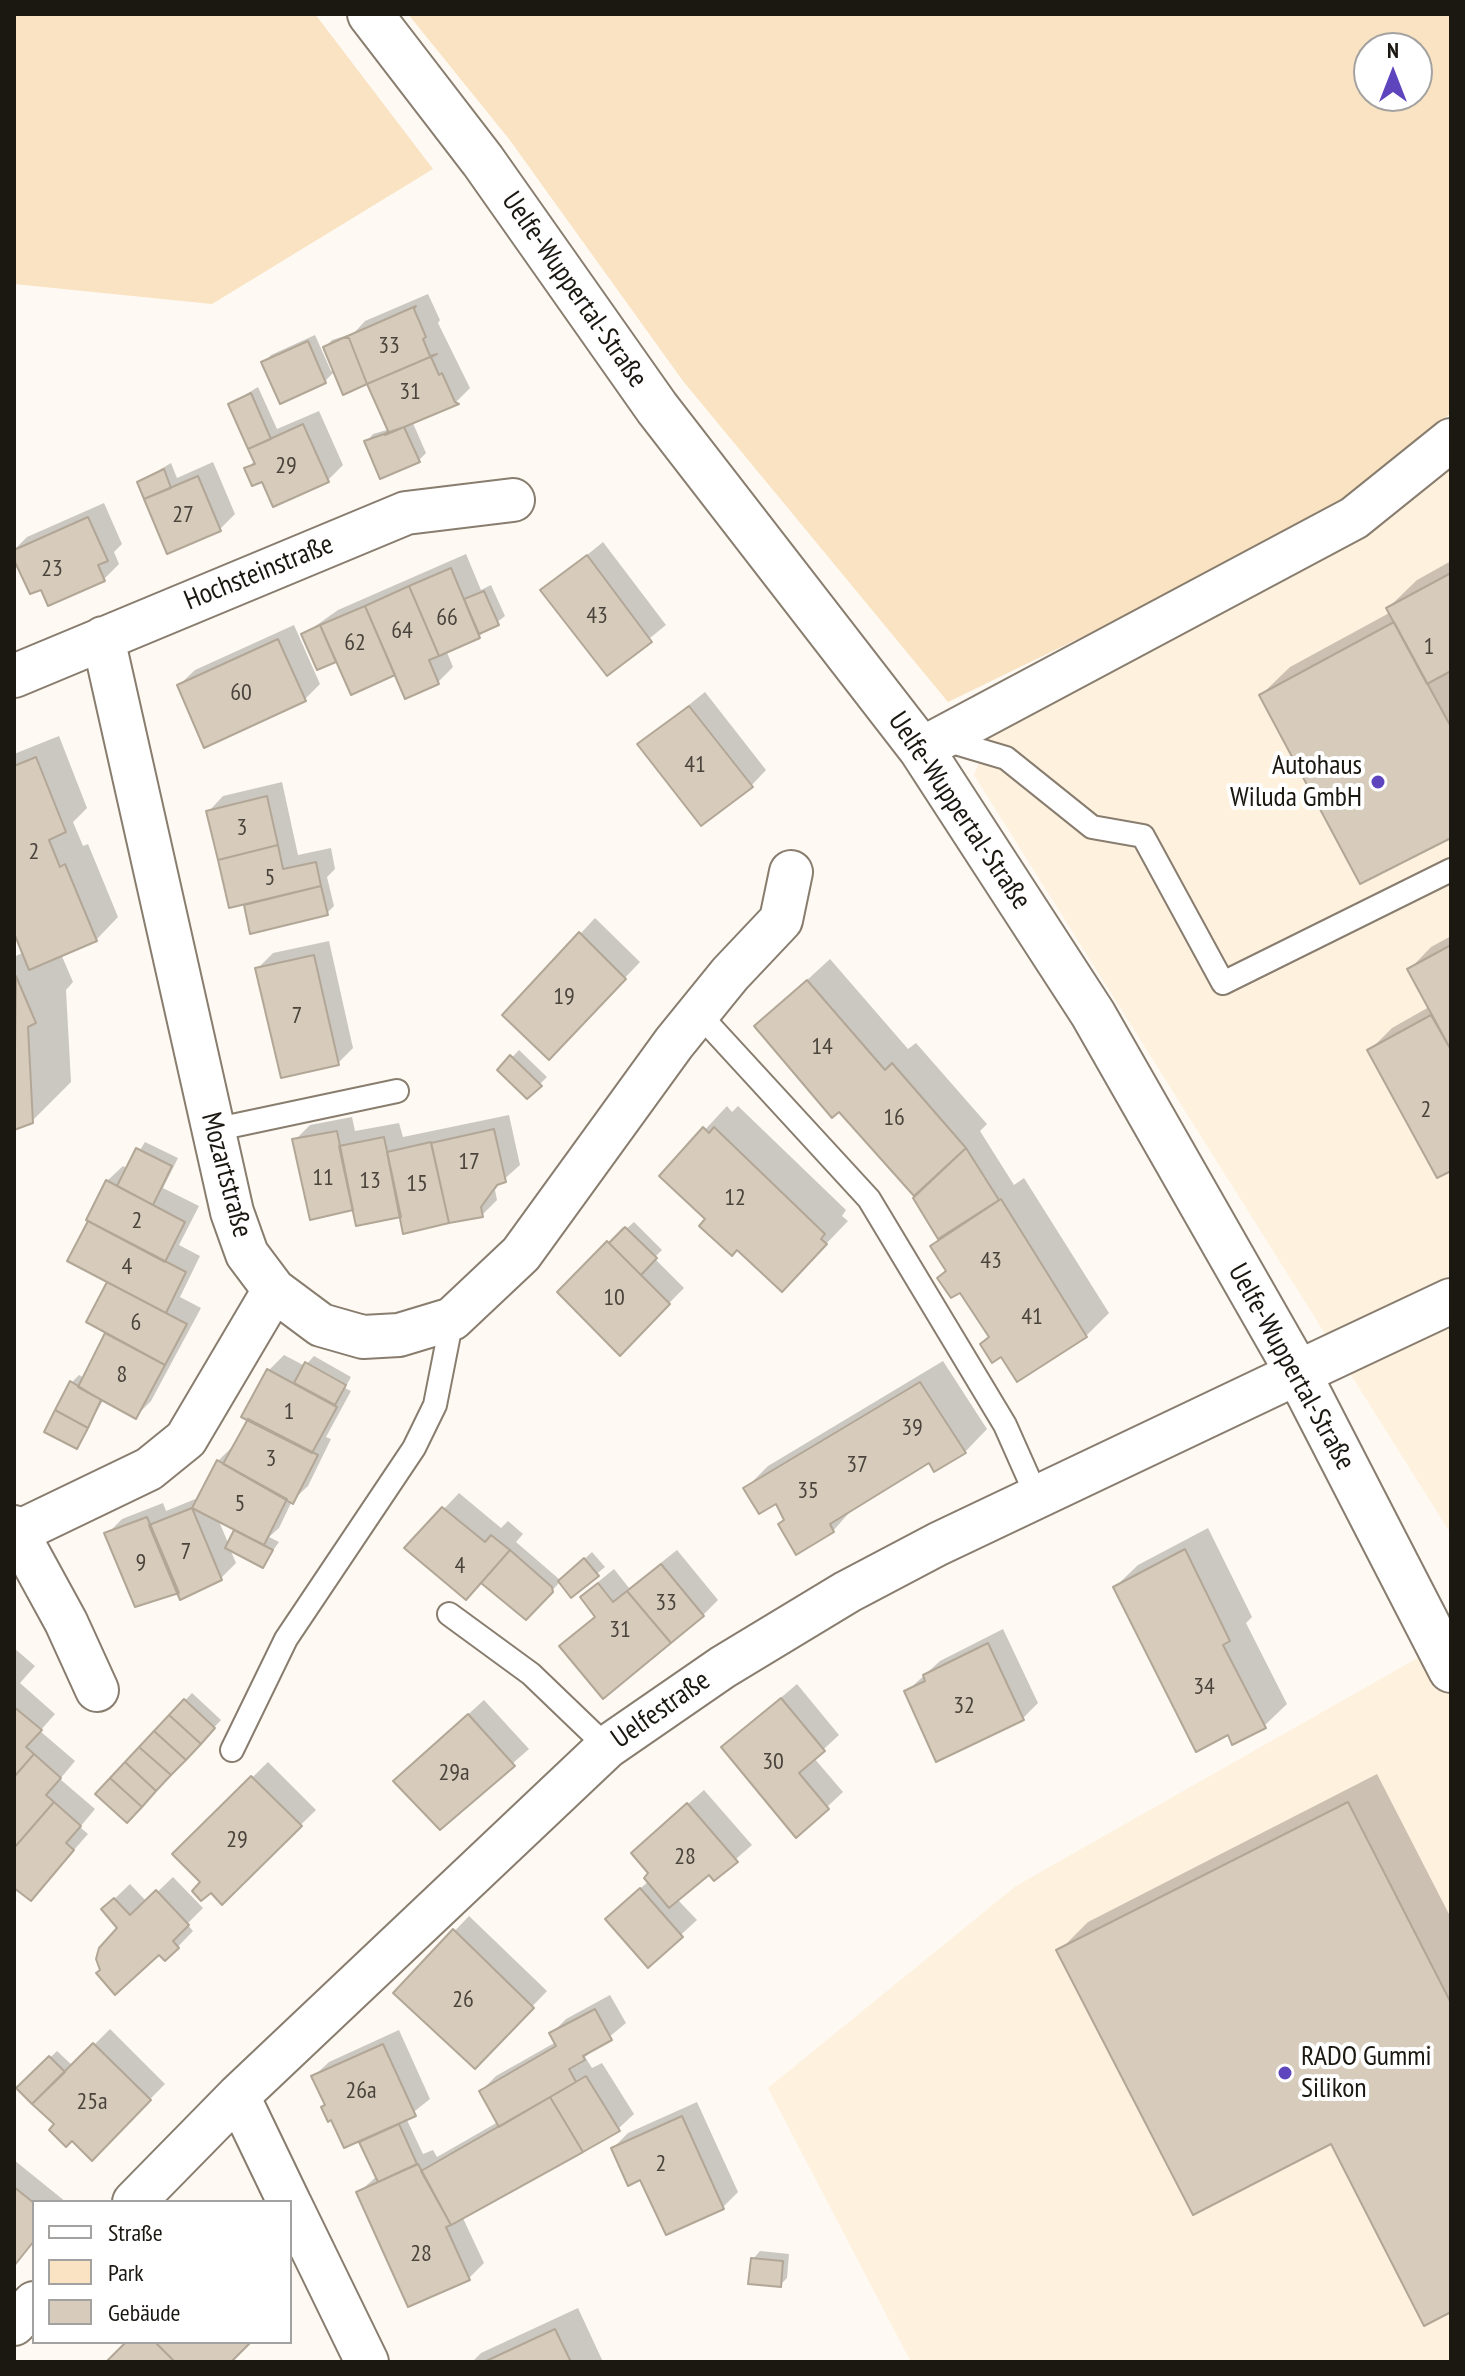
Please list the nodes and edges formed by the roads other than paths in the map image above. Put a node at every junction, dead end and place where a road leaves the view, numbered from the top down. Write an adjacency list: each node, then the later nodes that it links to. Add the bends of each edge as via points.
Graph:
1 (370, 14): 6 (main road, Uelfe-Wuppertal-Straße, via 483,161 657,408)
2 (1451, 440): 6 (street, via 1354,518)
3 (513, 500): 4 (street, Hochsteinstraße, via 406,513)
4 (103, 638): 5 (street, Hochsteinstraße); 11 (street, Mozartstraße)
5 (14, 676)
6 (931, 743): 7 (lane, via 1006,758 1092,827 1143,836 1223,983); 15 (main road, Uelfe-Wuppertal-Straße)
7 (1451, 870)
8 (791, 872): 9 (street, Mozartstraße, via 781,920)
9 (698, 1013): 14 (street, Mozartstraße, via 521,1254); 16 (lane, via 869,1199 1005,1425)
10 (397, 1091): 11 (lane)
11 (213, 1130): 12 (street, Mozartstraße, via 247,1254)
12 (274, 1290): 14 (street, Mozartstraße, via 321,1325 363,1337 399,1335); 17 (street, via 186,1439 149,1469)
13 (1451, 1301): 15 (main road)
14 (452, 1319): 22 (lane, via 435,1405 414,1448 286,1639)
15 (1298, 1373): 16 (street, Uelfestraße); 19 (main road, Uelfe-Wuppertal-Straße)
16 (1037, 1497): 21 (street, Uelfestraße, via 789,1624)
17 (15, 1530): 20 (street)
18 (449, 1614): 21 (lane, via 531,1674)
19 (1451, 1670)
20 (97, 1690)
21 (607, 1747): 23 (street, Uelfestraße)
22 (232, 1750)
23 (238, 2096): 24 (street, Uelfestraße); 25 (street)
24 (136, 2200)
25 (289, 2200)
26 (292, 2207): 29 (street)
27 (32, 2305): 28 (street)
28 (14, 2324)
29 (367, 2362)

